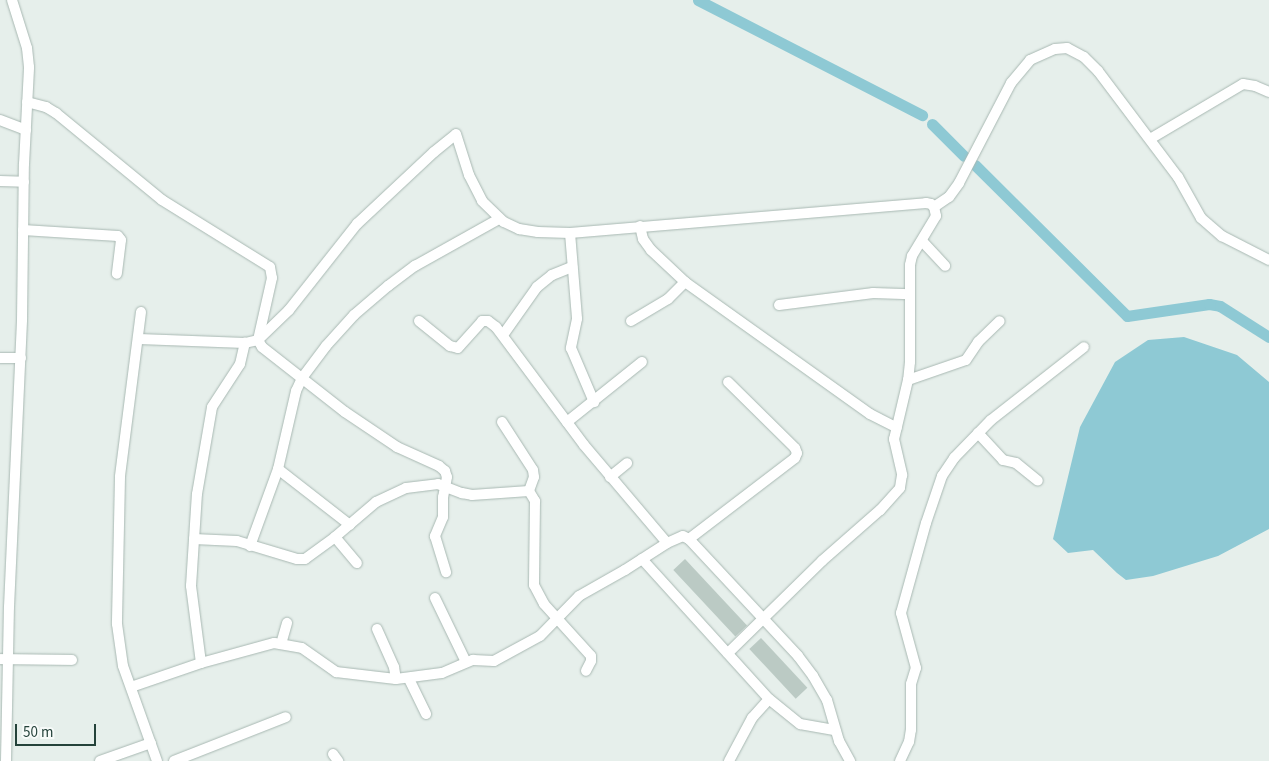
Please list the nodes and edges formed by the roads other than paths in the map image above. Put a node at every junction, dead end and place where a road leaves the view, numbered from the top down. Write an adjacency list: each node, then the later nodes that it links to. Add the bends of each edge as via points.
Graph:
1 (12, 0): 3 (street, via 27,48)
2 (1269, 92): 6 (street, via 1243,84)
3 (27, 102): 5 (street); 28 (street, via 56,113 162,200 270,267 272,278)
4 (0, 120): 5 (street)
5 (26, 130): 8 (street)
6 (1150, 139): 9 (street, via 1084,57 1067,48 1055,49 1030,60 1010,83 959,183 949,197); 15 (street, via 1178,176 1200,218 1222,236)
7 (0, 181): 8 (street)
8 (24, 182): 12 (street)
9 (934, 207): 11 (street, via 926,203); 14 (street, via 936,216)
10 (499, 219): 13 (street, via 519,229); 28 (street, via 476,190 456,134 356,224 289,310); 34 (street, via 415,266 388,286 354,315)
11 (640, 226): 13 (street); 19 (street, via 643,239 651,250)
12 (23, 230): 18 (street, via 118,236 121,240); 32 (street)
13 (570, 232): 17 (street)
14 (922, 241): 16 (street); 20 (street, via 912,256)
15 (1269, 260)
16 (945, 266)
17 (572, 267): 26 (street, via 552,275 537,287); 37 (street, via 577,327 571,348)
18 (117, 274)
19 (685, 282): 24 (street, via 668,300); 40 (street, via 870,414)
20 (910, 294): 21 (street, via 873,293); 35 (street)
21 (779, 305)
22 (142, 312): 27 (street)
23 (419, 321): 26 (street, via 450,346 458,348 482,321 488,321)
24 (631, 321)
25 (1000, 321): 35 (street, via 978,342 966,360)
26 (503, 335): 39 (street)
27 (139, 339): 29 (street); 72 (street, via 120,478 116,597 120,648)
28 (258, 340): 29 (street); 34 (street, via 266,351)
29 (245, 343): 50 (street, via 240,364 212,407 197,494)
30 (1084, 347): 41 (street)
31 (0, 358): 32 (street)
32 (20, 358): 58 (street)
33 (642, 362): 37 (street)
34 (302, 378): 43 (street, via 292,406); 46 (street, via 397,447 439,466 448,477)
35 (908, 380): 40 (street)
36 (728, 382): 51 (street, via 798,453)
37 (594, 402): 39 (street)
38 (502, 422): 47 (street, via 533,470)
39 (567, 422): 44 (street)
40 (897, 428): 60 (street, via 894,445 902,475 900,488)
41 (978, 433): 45 (street, via 1003,460 1016,463); 85 (street, via 942,476 903,601 902,622 916,668 912,684 912,730)
42 (627, 463): 44 (street)
43 (278, 469): 48 (street); 53 (street)
44 (610, 477): 52 (street)
45 (1038, 481)
46 (447, 486): 47 (street, via 462,494); 48 (street, via 420,485 397,492 376,502); 56 (street, via 442,522 435,536)
47 (529, 491): 59 (street, via 535,501 534,585 544,604)
48 (350, 525): 49 (street)
49 (335, 537): 53 (street, via 305,559); 55 (street)
50 (194, 539): 53 (street, via 226,540); 68 (street, via 192,603)
51 (689, 539): 52 (street, via 683,536); 60 (street)
52 (667, 543): 54 (street)
53 (250, 546)
54 (642, 560): 59 (street, via 579,596); 64 (street)
55 (357, 563)
56 (446, 572)
57 (435, 598): 67 (street)
58 (4, 607): 65 (street)
59 (558, 617): 67 (street, via 540,636 502,659); 69 (street, via 591,656)
60 (763, 620): 64 (street); 77 (street, via 813,676 831,709)
61 (287, 623): 63 (street)
62 (377, 629): 70 (street)
63 (281, 644): 68 (street, via 266,644); 70 (street, via 302,648 336,672)
64 (728, 653): 73 (street)
65 (4, 658): 66 (street); 75 (street)
66 (72, 660)
67 (466, 662): 71 (street, via 442,673)
68 (202, 664): 72 (street)
69 (586, 671)
70 (396, 679): 71 (street)
71 (409, 679): 74 (street)
72 (131, 687): 78 (street)
73 (769, 699): 77 (street, via 800,724); 83 (street, via 752,718)
74 (426, 714)
75 (4, 716): 79 (street)
76 (286, 717): 82 (street)
77 (835, 730): 84 (street)
78 (151, 742): 80 (street); 81 (street)
79 (6, 761)
80 (100, 761)
81 (157, 761)
82 (174, 761)
83 (730, 761)
84 (850, 761)
85 (900, 761)

